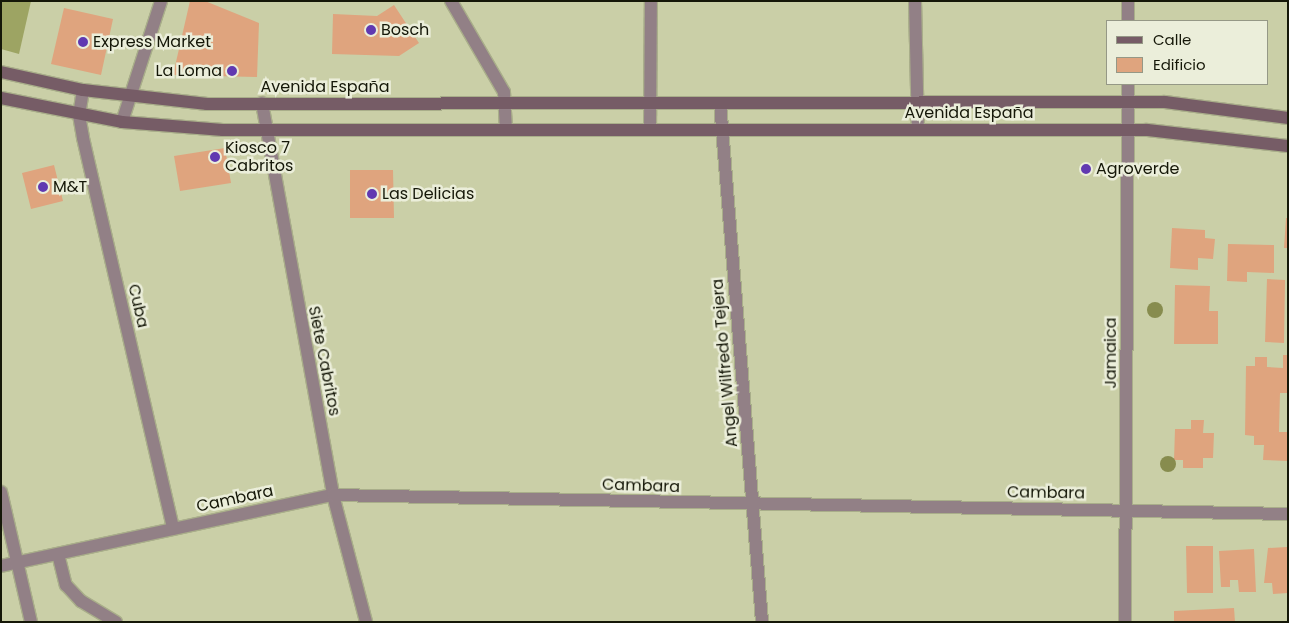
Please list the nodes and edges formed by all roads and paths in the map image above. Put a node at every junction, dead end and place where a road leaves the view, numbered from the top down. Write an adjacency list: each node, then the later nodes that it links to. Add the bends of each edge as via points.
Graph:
1 (161, 1): 10 (street)
2 (451, 1): 15 (street, via 504,92)
3 (652, 1): 16 (street)
4 (916, 1): 12 (street)
5 (1128, 1): 6 (street)
6 (1128, 20)
7 (1, 72): 9 (main road, Avenida España)
8 (1128, 85): 13 (street, Jamaica)
9 (83, 90): 10 (main road, Avenida España); 18 (street, Cuba)
10 (131, 96): 14 (main road, Avenida España); 20 (street)
11 (1, 98): 18 (main road, Avenida España)
12 (917, 102): 13 (main road, Avenida España); 17 (main road, Avenida España); 25 (street)
13 (1128, 102): 19 (main road, Avenida España, via 1165,102); 26 (street, Jamaica)
14 (262, 103): 15 (main road, Avenida España); 22 (street, Siete Cabritos)
15 (505, 103): 16 (main road, Avenida España); 21 (street)
16 (651, 103): 17 (main road, Avenida España); 23 (street)
17 (720, 103): 24 (street, Angel Wilfredo Tejera)
18 (79, 115): 20 (main road, Avenida España); 33 (street, Cuba)
19 (1288, 118)
20 (122, 122): 22 (main road, Avenida España)
21 (506, 127): 22 (main road, Avenida España); 23 (main road, Avenida España)
22 (264, 130): 29 (street, Siete Cabritos)
23 (650, 130): 24 (main road, Avenida España)
24 (722, 130): 25 (main road, Avenida España); 30 (street, Angel Wilfredo Tejera)
25 (918, 130): 26 (main road, Avenida España)
26 (1129, 130): 27 (main road, Avenida España); 31 (street, Jamaica)
27 (1288, 146)
28 (1, 492): 35 (street)
29 (333, 495): 30 (street, Cambara); 33 (street, Cambara); 39 (street, Siete Cabritos)
30 (754, 506): 31 (street, Cambara); 40 (street, Angel Wilfredo Tejera)
31 (1126, 510): 32 (street, Cambara); 41 (street, Jamaica)
32 (1288, 514)
33 (173, 529): 34 (street, Cambara)
34 (58, 554): 35 (street, Cambara); 38 (street, via 66,585 81,600)
35 (17, 563): 36 (street, Cambara); 37 (street)
36 (1, 566)
37 (30, 622)
38 (116, 622)
39 (366, 622)
40 (762, 622)
41 (1125, 622)

